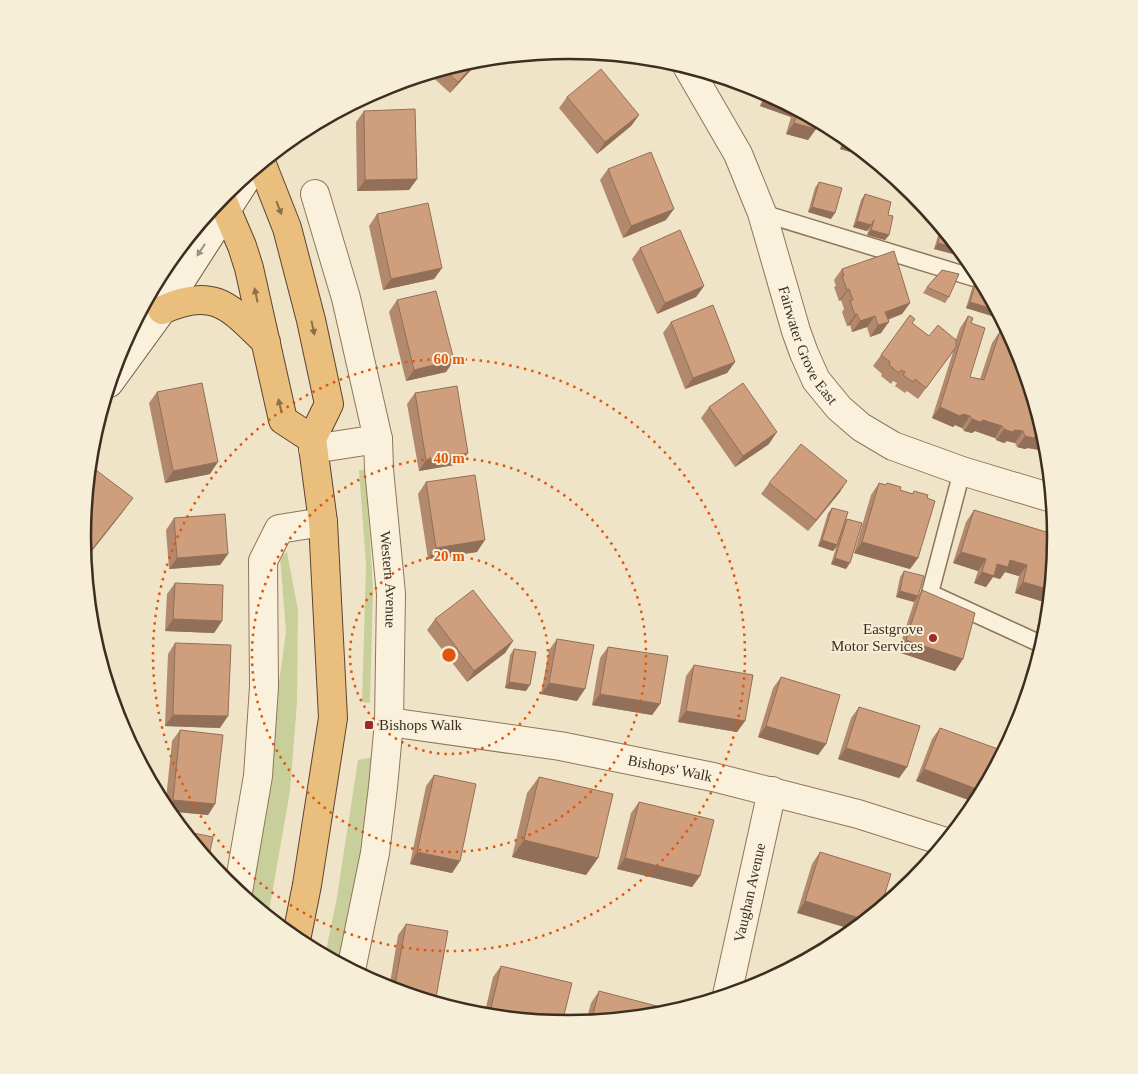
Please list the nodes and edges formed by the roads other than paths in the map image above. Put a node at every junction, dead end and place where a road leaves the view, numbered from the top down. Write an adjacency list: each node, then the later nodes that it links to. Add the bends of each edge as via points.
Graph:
1 (692, 75): 6 (street, Fairwater Grove East, via 738,154)
2 (264, 169): 12 (highway, one-way to 12, via 287,228 329,404)
3 (315, 194): 11 (street, Western Avenue, via 346,298)
4 (225, 205): 9 (highway, one-way to 4, via 249,268)
5 (219, 211): 8 (street, one-way to 8)
6 (762, 213): 7 (lane); 13 (street, Fairwater Grove East, via 796,331 816,380 839,408 861,427 893,446)
7 (970, 277)
8 (162, 310): 9 (highway, via 195,299 212,301 237,313); 10 (street)
9 (266, 342): 12 (highway, one-way to 9, via 283,420)
10 (124, 361)
11 (378, 439): 12 (street); 17 (street, Western Avenue, via 391,594)
12 (313, 444): 15 (highway)
13 (962, 471): 14 (street, Fairwater Grove East); 16 (lane, via 930,593)
14 (1045, 496)
15 (323, 522): 20 (street, via 279,529 263,561 264,687 258,766); 21 (highway, via 333,718)
16 (1035, 642)
17 (389, 722): 18 (street, Bishops' Walk, via 560,746); 22 (street, Western Avenue, via 375,853)
18 (772, 791): 19 (street, Bishops' Walk); 23 (street, Vaughan Avenue)
19 (939, 840)
20 (239, 883)
21 (298, 931)
22 (352, 963)
23 (729, 988)

